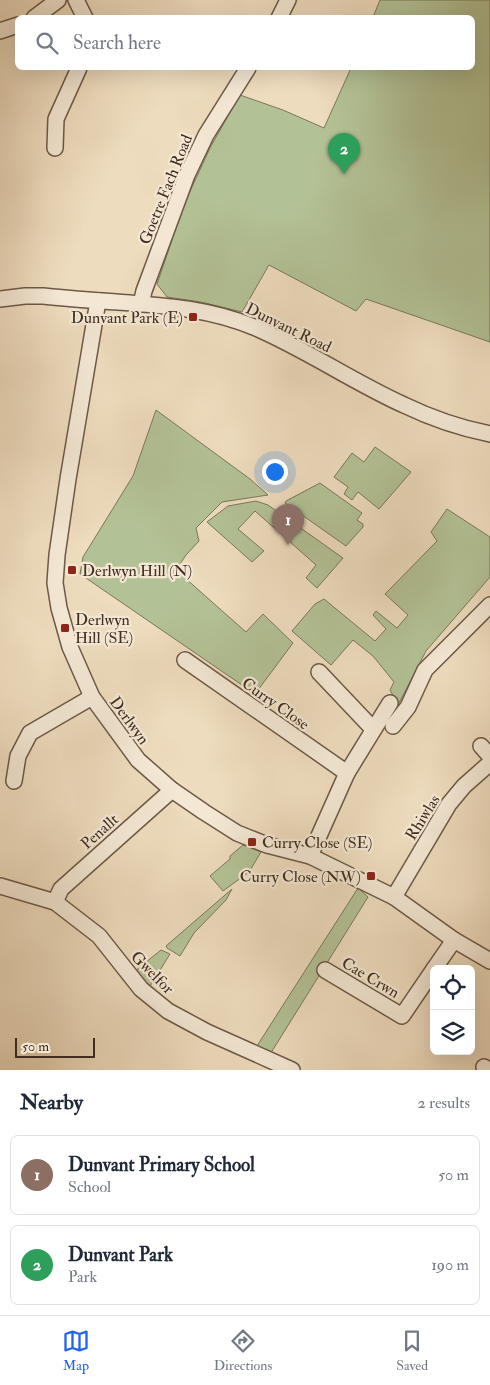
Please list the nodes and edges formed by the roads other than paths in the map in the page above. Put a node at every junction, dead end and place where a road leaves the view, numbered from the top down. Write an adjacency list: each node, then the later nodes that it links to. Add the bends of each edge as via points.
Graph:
1 (58, 0): 4 (street)
2 (76, 0): 5 (street)
3 (288, 0): 6 (street)
4 (38, 15)
5 (84, 15)
6 (280, 15)
7 (15, 26): 8 (street)
8 (0, 32)
9 (78, 70): 11 (street, via 56,119)
10 (247, 70): 14 (street, Goetre Fach Road, via 206,135 187,175)
11 (55, 148)
12 (0, 299): 13 (street, Dunvant Road, via 43,296)
13 (98, 301): 14 (street, Dunvant Road); 19 (street, Derlwyn, via 68,479 55,583 58,608 70,647)
14 (141, 304): 15 (street, Dunvant Road, via 195,310 235,320 404,405 456,426)
15 (490, 434)
16 (490, 605): 21 (street, via 425,670 408,707)
17 (185, 660): 24 (street, Curry Close)
18 (319, 672): 22 (street)
19 (92, 698): 25 (street, via 30,733 18,756); 26 (street, Derlwyn, via 138,760)
20 (390, 703): 22 (street)
21 (393, 726)
22 (374, 729): 24 (street)
23 (490, 763): 29 (street, Rhiwlas, via 449,804)
24 (347, 773): 27 (street)
25 (14, 780)
26 (172, 790): 27 (street, Derlwyn, via 237,833); 30 (street, Penallt, via 61,889)
27 (310, 856): 29 (street, Derlwyn)
28 (0, 886): 30 (street, Gwelfor)
29 (394, 897): 31 (street, Derlwyn)
30 (55, 902): 36 (street, Gwelfor, via 99,936 141,989 168,1011)
31 (454, 940): 32 (street, Derlwyn); 33 (street, Cae Crwn)
32 (488, 956)
33 (437, 965)
34 (325, 970): 35 (street, Cae Crwn, via 402,1016)
35 (430, 975)
36 (292, 1070)

